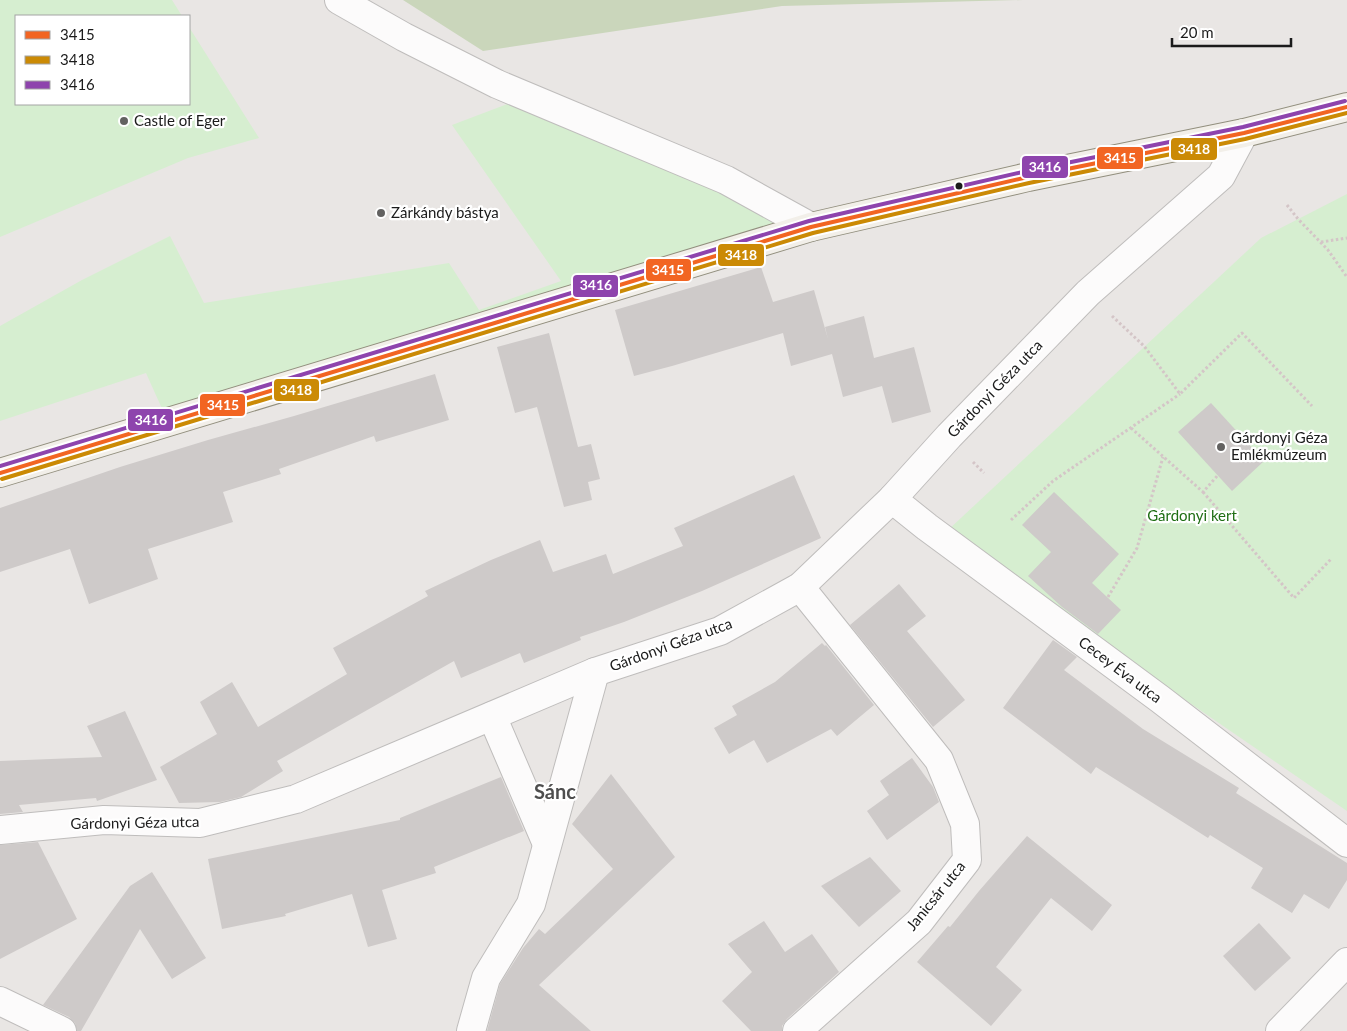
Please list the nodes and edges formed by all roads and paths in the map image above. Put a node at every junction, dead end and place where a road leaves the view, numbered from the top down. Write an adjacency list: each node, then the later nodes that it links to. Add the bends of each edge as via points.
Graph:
1 (339, 0): 5 (street, via 497,84 726,180)
2 (1347, 107): 3 (street)
3 (1244, 134): 5 (street, via 1019,179); 17 (street, Gárdonyi Géza utca, via 1220,176 1088,293)
4 (1287, 205): 7 (path)
5 (811, 227): 14 (street)
6 (1347, 238): 7 (path)
7 (1320, 242): 8 (path)
8 (1347, 277)
9 (1132, 334): 10 (path)
10 (1180, 394): 11 (path, via 1242,332); 12 (path)
11 (1312, 406)
12 (1131, 428): 13 (path); 18 (path, via 1053,481)
13 (1163, 457): 16 (path); 21 (path, via 1137,548)
14 (0, 473)
15 (1218, 475): 16 (path)
16 (1203, 492): 19 (path, via 1294,598)
17 (892, 499): 20 (street, Gárdonyi Géza utca); 25 (street, Cecey Éva utca)
18 (1011, 520)
19 (1332, 558)
20 (800, 587): 22 (street, Gárdonyi Géza utca, via 720,631); 31 (street, Janicsár utca, via 939,760 964,824 967,860 919,922)
21 (1108, 597)
22 (596, 672): 23 (street, Gárdonyi Géza utca); 26 (street)
23 (492, 716): 24 (street, Gárdonyi Géza utca, via 296,799 200,823 104,820); 26 (street)
24 (0, 830)
25 (1347, 843)
26 (547, 844): 30 (street, via 531,904 486,978)
27 (1347, 962): 32 (street)
28 (0, 1001): 29 (street)
29 (62, 1031)
30 (471, 1031)
31 (797, 1031)
32 (1280, 1031)

